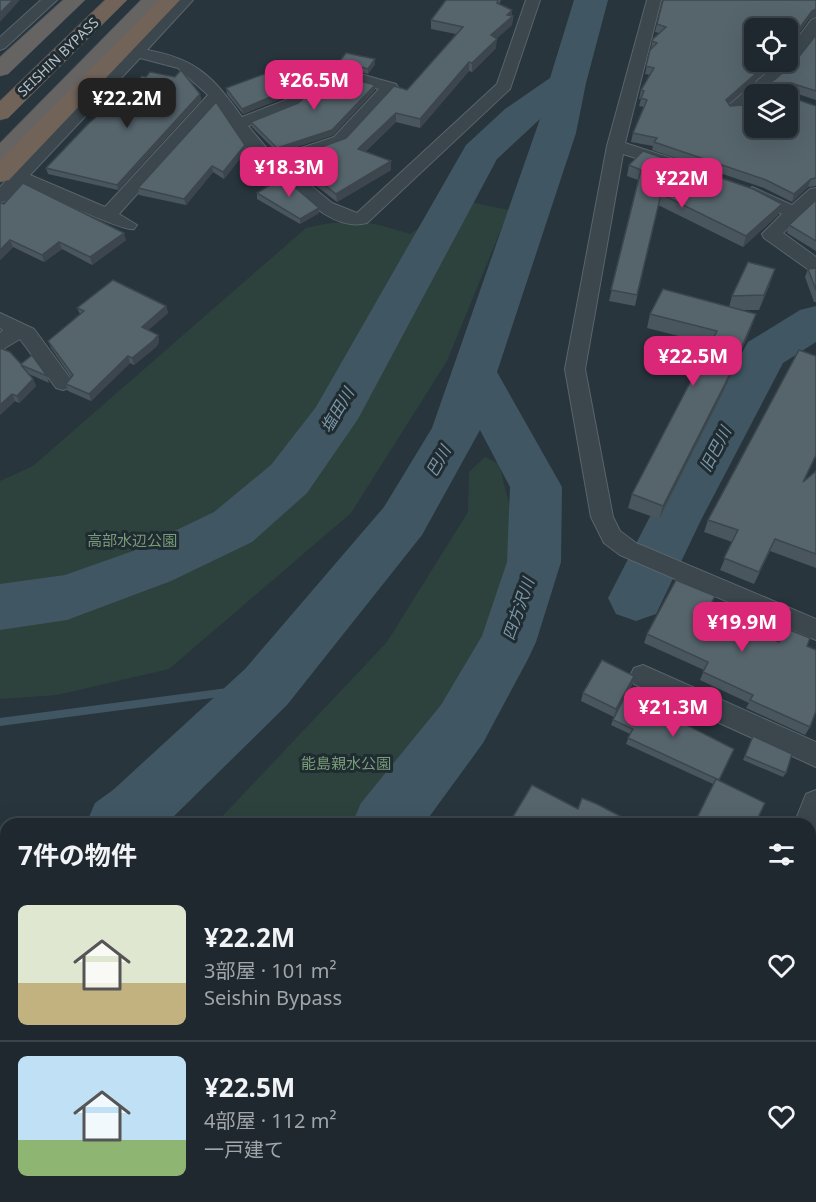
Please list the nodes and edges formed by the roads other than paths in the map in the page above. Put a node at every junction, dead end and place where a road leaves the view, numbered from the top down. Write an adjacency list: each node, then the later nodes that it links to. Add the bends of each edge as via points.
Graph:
1 (50, 0): 11 (street)
2 (75, 0): 14 (highway)
3 (93, 0): 17 (highway)
4 (117, 0): 21 (highway, SEISHIN BYPASS)
5 (170, 0): 9 (highway)
6 (186, 0): 13 (street)
7 (534, 0): 26 (street, via 504,86 361,219 336,214 311,200)
8 (654, 0): 24 (street)
9 (150, 6): 23 (highway, SEISHIN BYPASS); 25 (highway); 28 (highway)
10 (816, 23): 12 (street)
11 (0, 45)
12 (798, 47)
13 (137, 53): 18 (street, via 190,68); 28 (street)
14 (0, 69)
15 (776, 72): 16 (street)
16 (763, 84)
17 (0, 87)
18 (216, 96): 22 (street); 33 (street)
19 (744, 101): 20 (street)
20 (734, 109)
21 (0, 113)
22 (241, 123): 26 (street, via 261,155); 26 (street, via 292,103 328,70 390,87 340,141)
23 (0, 144)
24 (616, 146): 27 (street); 39 (street, via 575,369 602,517 612,537 628,549)
25 (0, 156)
26 (273, 163)
27 (684, 168)
28 (10, 176): 31 (street); 33 (street, via 60,192)
29 (736, 187): 32 (street)
30 (816, 194): 32 (street)
31 (0, 197)
32 (794, 213): 35 (street, via 771,234)
33 (107, 216): 34 (street)
34 (128, 225)
35 (816, 266)
36 (8, 325): 37 (street); 38 (street, via 27,334)
37 (0, 344)
38 (63, 383)
39 (816, 630)
40 (644, 676): 41 (street)
41 (816, 755)
42 (816, 803): 43 (street)
43 (810, 818)

